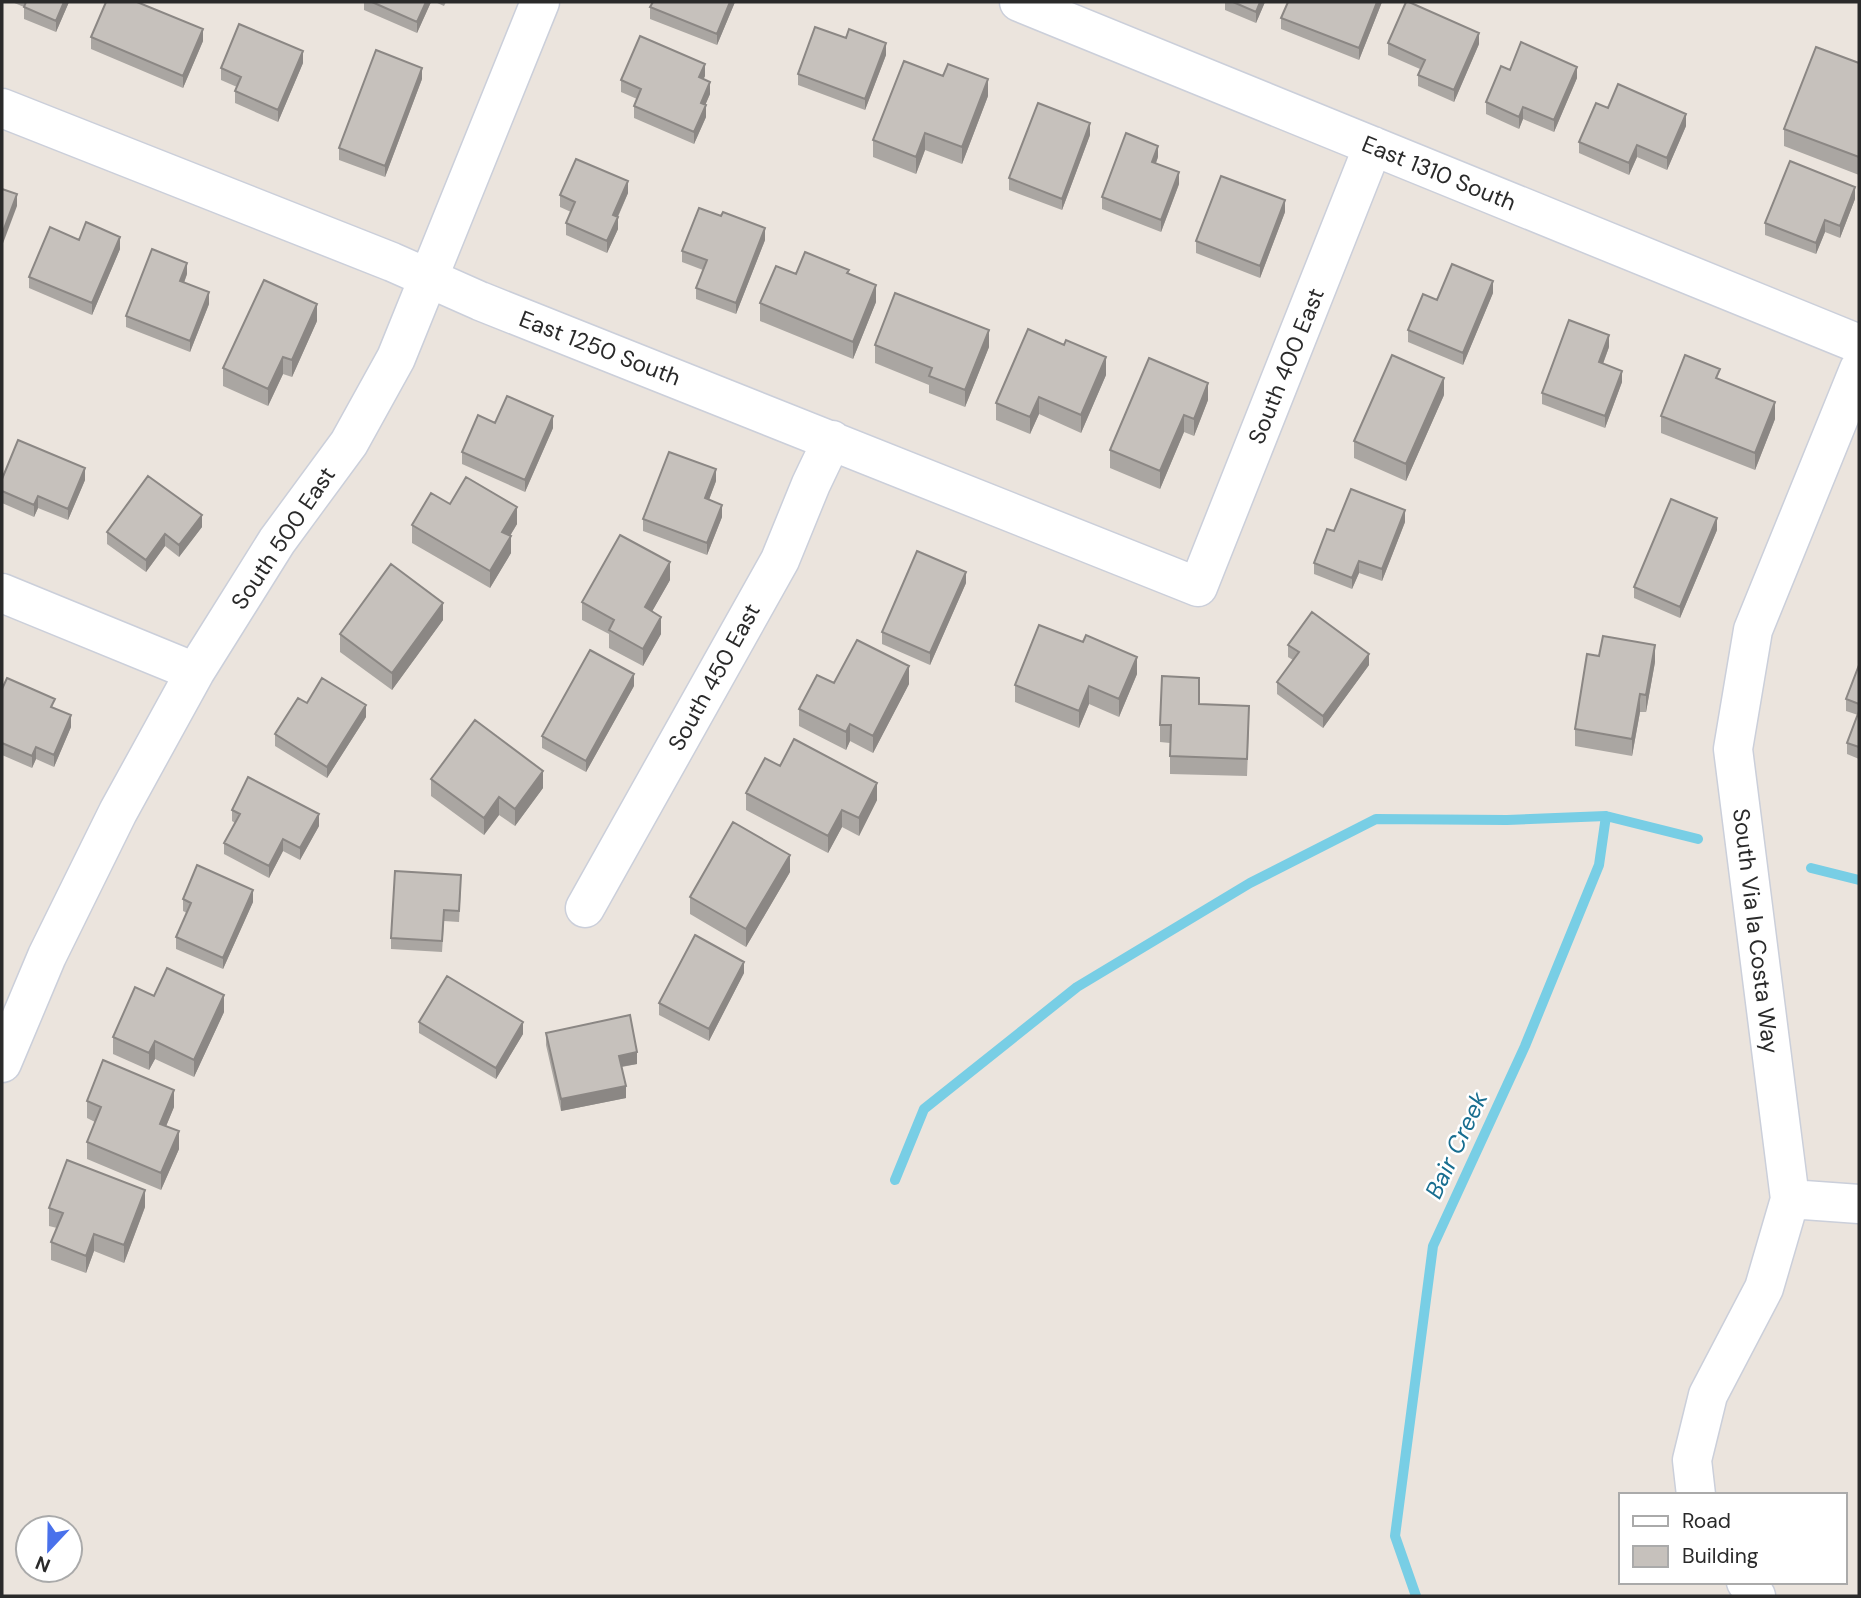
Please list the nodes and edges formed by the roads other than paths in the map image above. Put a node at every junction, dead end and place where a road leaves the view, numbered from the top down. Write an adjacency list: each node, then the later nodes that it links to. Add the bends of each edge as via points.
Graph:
1 (540, 2): 5 (street, South 500 East)
2 (1019, 2): 4 (street, East 1310 South)
3 (2, 108): 5 (street, East 1250 South)
4 (1373, 146): 6 (street, East 1310 South); 9 (street, South 400 East)
5 (430, 279): 8 (street, East 1250 South); 11 (street, South 500 East, via 396,358 349,443 277,541)
6 (1859, 344)
7 (1859, 369): 14 (street, South Via la Costa Way, via 1753,630 1732,749)
8 (832, 440): 9 (street, East 1250 South); 12 (street, South 450 East, via 780,560)
9 (1198, 587)
10 (2, 593): 11 (street)
11 (195, 672): 13 (street, South 500 East, via 106,836 47,956)
12 (585, 908)
13 (2, 1063)
14 (1790, 1199): 15 (street); 16 (street, South Via la Costa Way, via 1764,1288 1708,1395 1692,1460)
15 (1859, 1204)
16 (1696, 1493)

